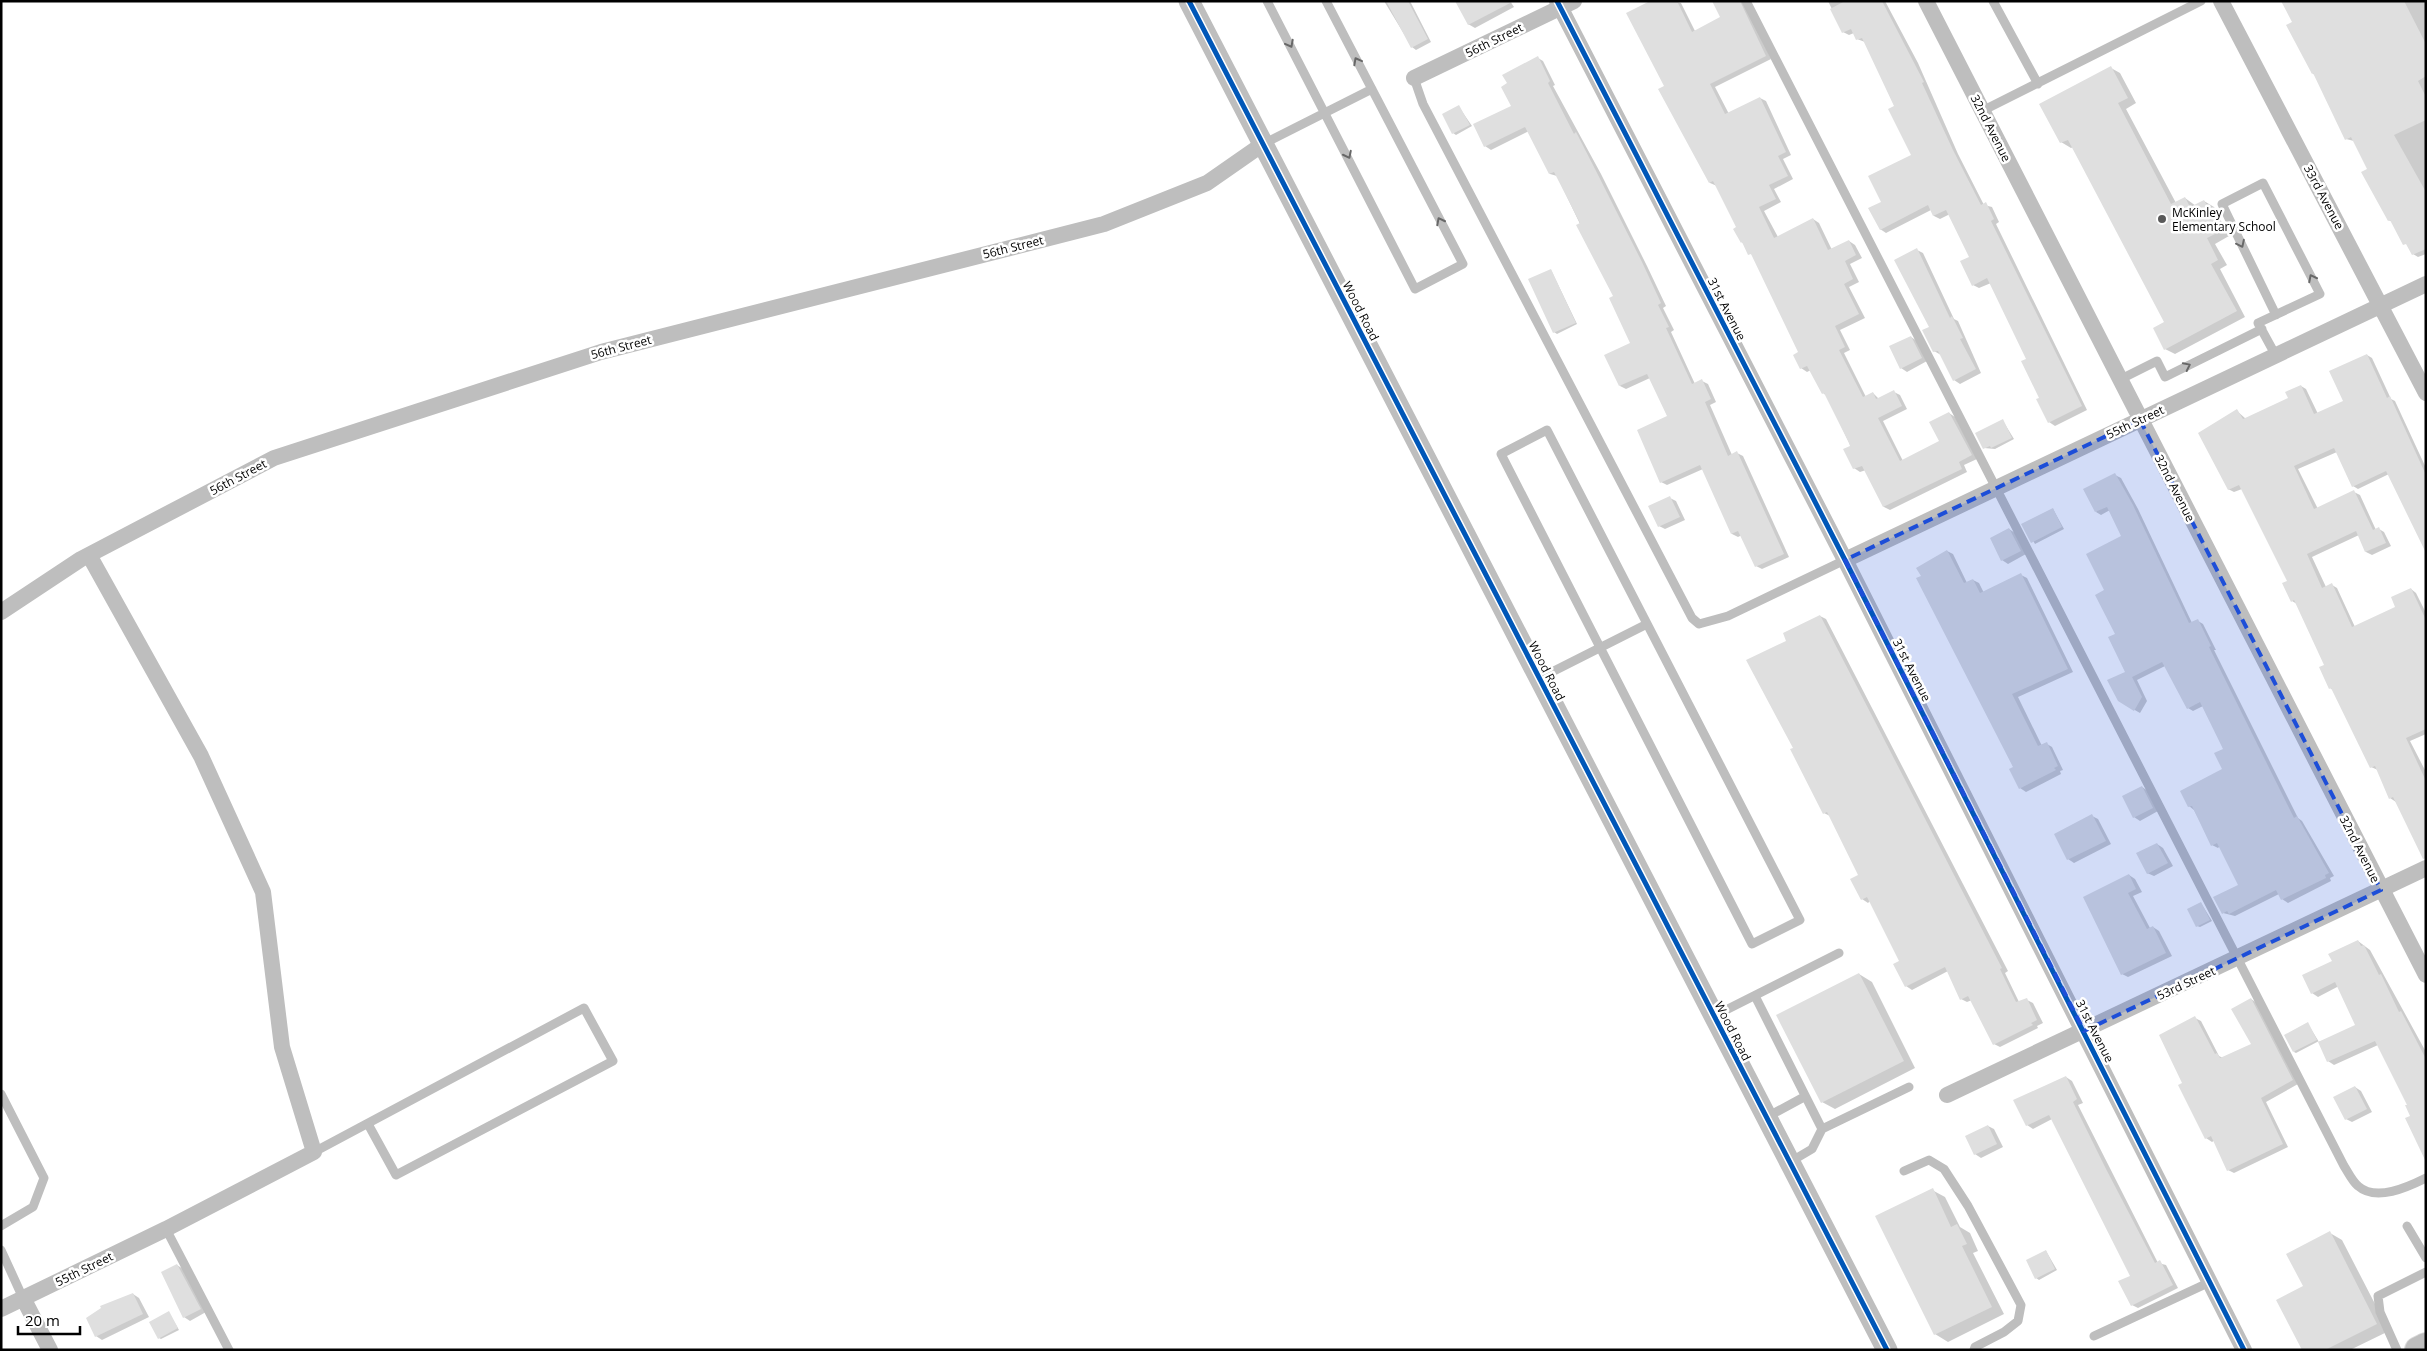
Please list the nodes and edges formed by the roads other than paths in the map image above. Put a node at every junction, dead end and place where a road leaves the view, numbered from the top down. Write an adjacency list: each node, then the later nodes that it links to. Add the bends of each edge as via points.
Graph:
1 (1190, 1): 15 (street, Wood Road)
2 (1267, 1): 13 (lane, one-way to 13)
3 (1326, 1): 12 (lane, one-way to 3)
4 (1746, 1): 24 (lane)
5 (1926, 1): 14 (street, 32nd Avenue)
6 (1993, 1): 11 (lane)
7 (2202, 1): 11 (lane)
8 (2220, 1): 17 (street, 33rd Avenue)
9 (1564, 3): 10 (street, 56th Street); 26 (street, 31st Avenue)
10 (1414, 78): 26 (lane, via 1428,113 1692,618 1699,624 1728,616)
11 (2038, 84): 14 (lane)
12 (1372, 89): 13 (lane); 13 (lane, one-way to 12, via 1415,289 1463,264)
13 (1326, 112): 15 (lane)
14 (1982, 112): 21 (street, 32nd Avenue)
15 (1263, 144): 25 (street, 56th Street, via 1207,183 1104,224 601,352 274,458); 30 (street, Wood Road)
16 (2426, 284): 17 (street, 55th Street)
17 (2381, 306): 20 (street, 55th Street); 22 (street, 33rd Avenue)
18 (2276, 314): 18 (lane, one-way to 18, via 2320,294 2262,183 2222,204); 19 (lane, via 2258,322)
19 (2262, 329): 20 (lane); 21 (lane, one-way to 19, via 2157,361 2165,377)
20 (2276, 356): 23 (street, 55th Street)
21 (2120, 380): 23 (street, 32nd Avenue)
22 (2426, 393)
23 (2140, 420): 24 (street, 55th Street); 32 (street, 32nd Avenue)
24 (1996, 488): 26 (street, 55th Street); 34 (lane)
25 (89, 555): 27 (street, 56th Street); 46 (street, via 200,756 263,892 282,1047)
26 (1845, 560): 38 (street, 31st Avenue)
27 (1, 612)
28 (1647, 624): 29 (lane); 29 (lane, via 1547,430 1501,454); 29 (lane, via 1800,920 1752,944)
29 (1600, 648): 30 (lane)
30 (1540, 678): 37 (street, Wood Road)
31 (2426, 868): 32 (street, 53rd Street)
32 (2381, 890): 34 (street, 53rd Street); 35 (street, 32nd Avenue)
33 (1839, 953): 36 (lane)
34 (2237, 959): 38 (street, 53rd Street); 49 (lane, via 2344,1166 2358,1186 2370,1193 2386,1192)
35 (2426, 975)
36 (1755, 996): 37 (lane); 42 (lane)
37 (1714, 1016): 43 (street, Wood Road)
38 (2084, 1031): 41 (street, 53rd Street); 56 (street, 31st Avenue)
39 (1909, 1087): 45 (lane)
40 (1, 1094): 50 (lane, via 44,1178 33,1207)
41 (1946, 1095)
42 (1804, 1097): 43 (lane); 45 (lane)
43 (1766, 1117): 47 (street, Wood Road)
44 (368, 1124): 44 (lane, via 584,1008 612,1061 396,1174); 46 (lane)
45 (1822, 1129): 47 (lane, via 1812,1149)
46 (314, 1152): 52 (street, 55th Street)
47 (1790, 1162): 63 (street, Wood Road)
48 (1904, 1171): 64 (lane, via 1929,1160 1944,1169 1968,1206 2021,1305 2018,1321)
49 (2426, 1178)
50 (1, 1226)
51 (2407, 1226): 54 (lane)
52 (166, 1229): 57 (street, 55th Street); 62 (lane)
53 (1, 1250): 57 (lane)
54 (2426, 1258)
55 (2426, 1272): 66 (lane, via 2378,1296 2380,1312)
56 (2210, 1282): 59 (lane); 65 (street, 31st Avenue)
57 (23, 1298): 58 (street, 55th Street); 61 (street)
58 (1, 1310)
59 (2094, 1336)
60 (2426, 1346): 67 (main road)
61 (50, 1350)
62 (229, 1350)
63 (1887, 1350)
64 (1974, 1350)
65 (2244, 1350)
66 (2397, 1350)
67 (2418, 1350)

